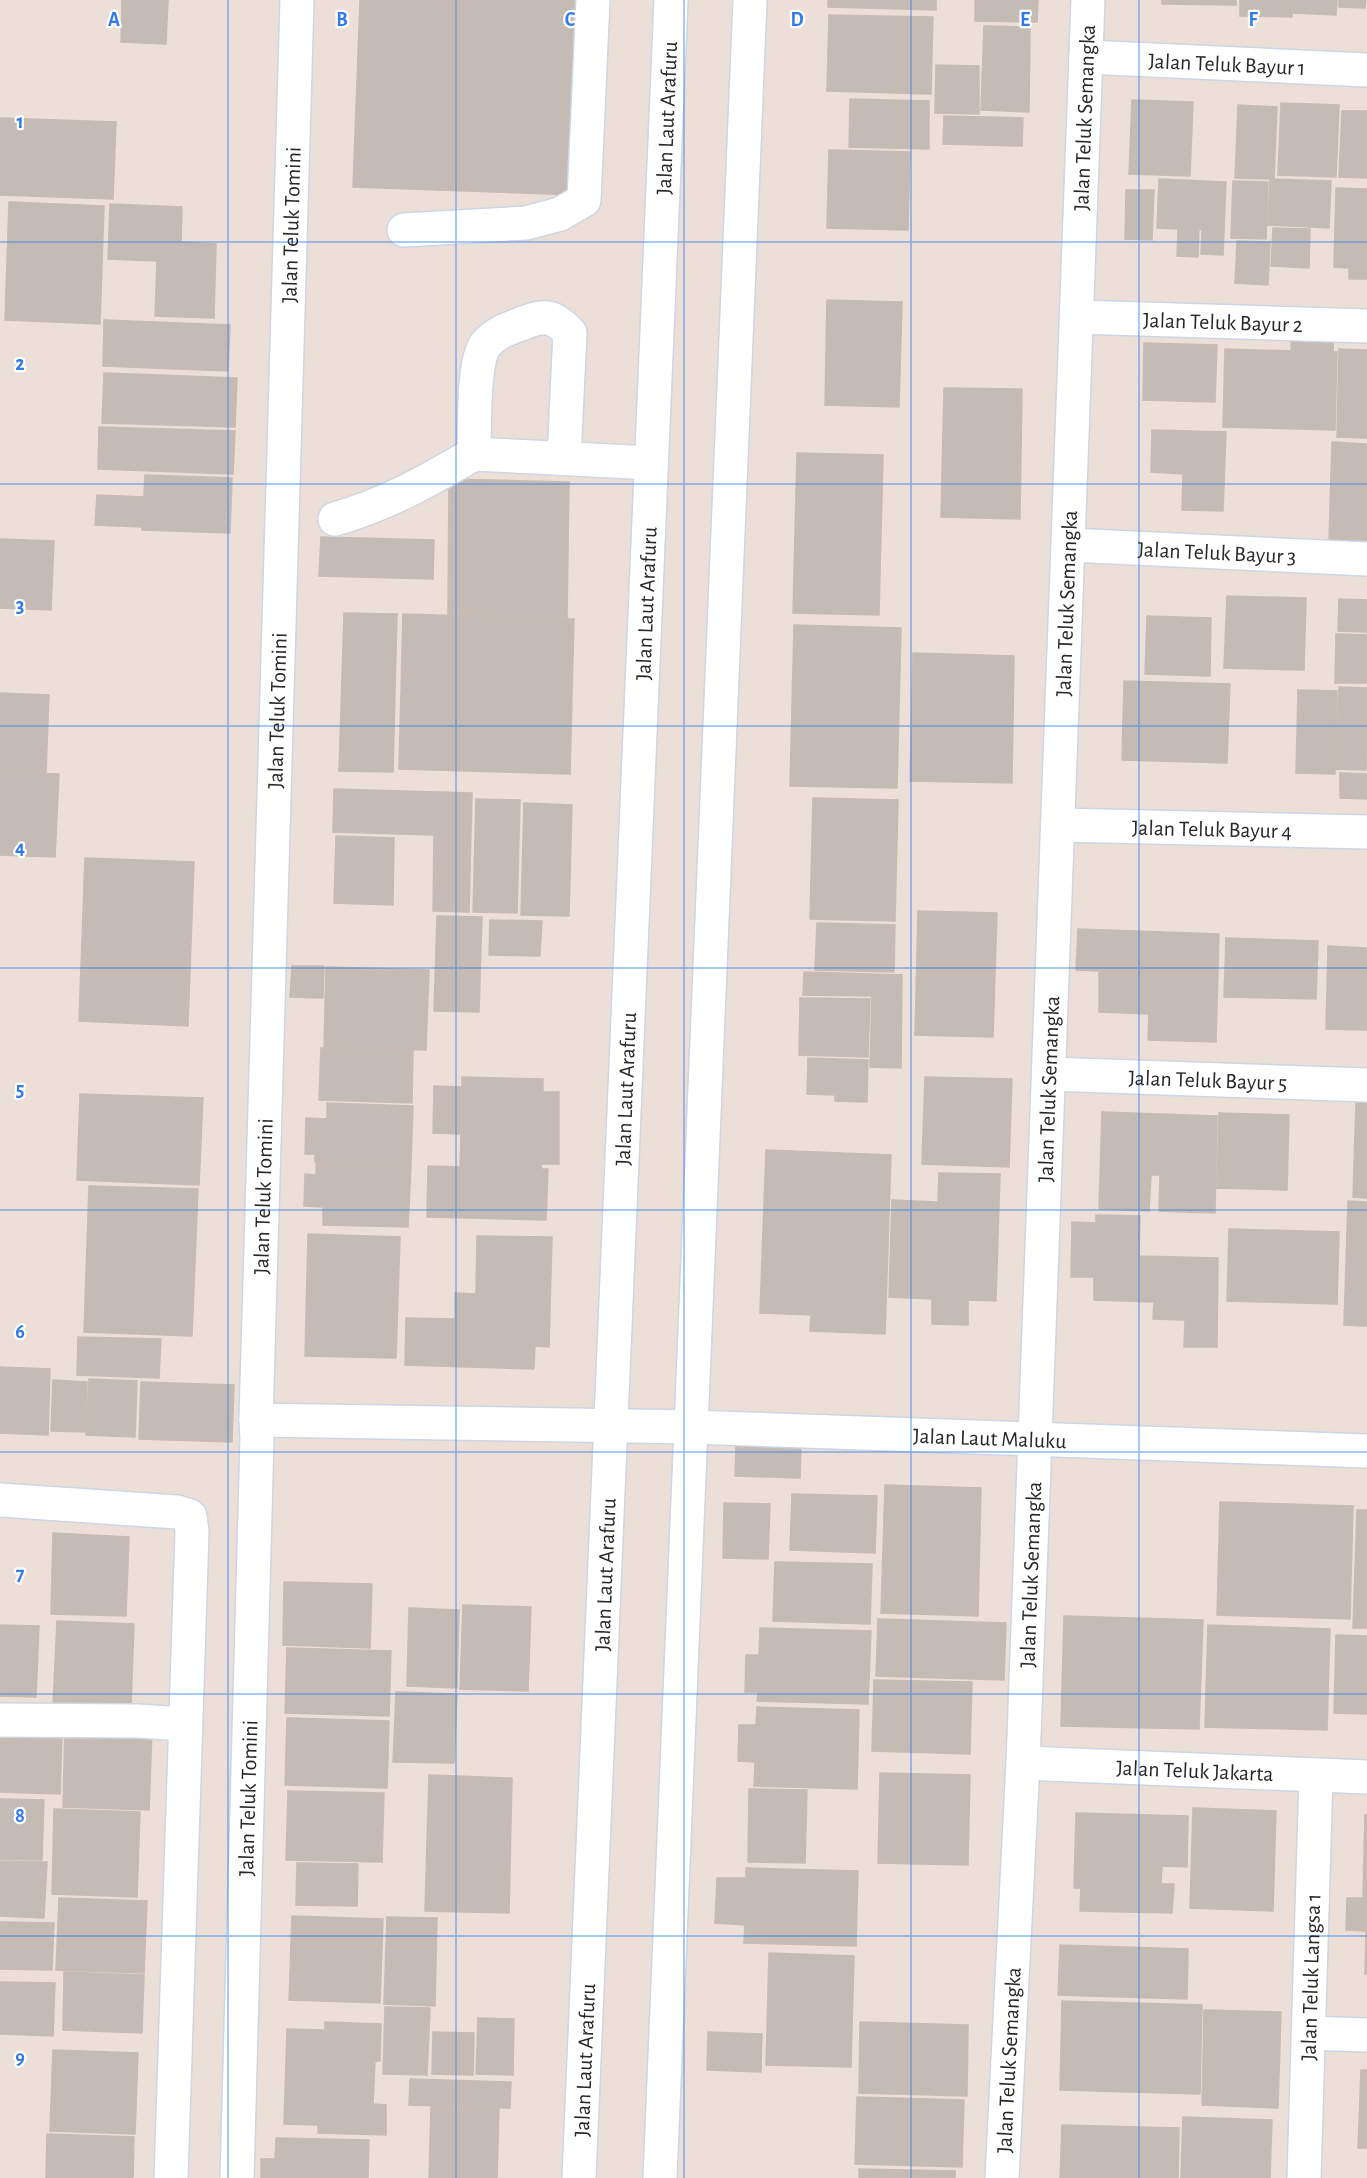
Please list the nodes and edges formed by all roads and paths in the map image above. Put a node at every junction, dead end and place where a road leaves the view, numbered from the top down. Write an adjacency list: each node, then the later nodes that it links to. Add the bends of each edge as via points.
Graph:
1 (297, 0): 21 (street, Jalan Teluk Tomini)
2 (593, 0): 8 (street, via 584,200 560,214 526,223)
3 (671, 0): 13 (street, Jalan Laut Arafuru)
4 (750, 0): 23 (street)
5 (1089, 0): 6 (street, Jalan Teluk Semangka)
6 (1086, 57): 7 (street, Jalan Teluk Bayur 1); 9 (street, Jalan Teluk Semangka)
7 (1367, 70)
8 (404, 230)
9 (1077, 317): 10 (street, Jalan Teluk Bayur 2); 15 (street, Jalan Teluk Semangka)
10 (1367, 326)
11 (474, 454): 12 (street); 12 (street, via 477,366 485,345 501,332 540,317 558,320 570,333); 14 (street, via 408,492)
12 (564, 458): 13 (street)
13 (651, 463): 22 (street, Jalan Laut Arafuru)
14 (335, 519)
15 (1069, 545): 16 (street, Jalan Teluk Bayur 3); 17 (street, Jalan Teluk Semangka)
16 (1367, 559)
17 (1058, 825): 18 (street, Jalan Teluk Bayur 4); 19 (street, Jalan Teluk Semangka)
18 (1367, 832)
19 (1049, 1074): 20 (street, Jalan Teluk Bayur 5); 24 (street, Jalan Teluk Semangka)
20 (1367, 1085)
21 (256, 1420): 22 (street); 35 (street, Jalan Teluk Tomini)
22 (611, 1426): 23 (street, Jalan Laut Maluku); 36 (street, Jalan Laut Arafuru)
23 (691, 1427): 24 (street, Jalan Laut Maluku); 37 (street)
24 (1035, 1440): 25 (street, Jalan Laut Maluku); 29 (street, Jalan Teluk Semangka)
25 (1367, 1451)
26 (0, 1500): 28 (street, via 190,1516)
27 (0, 1720): 28 (street)
28 (184, 1724): 34 (street)
29 (1023, 1763): 30 (street, Jalan Teluk Jakarta); 38 (street, Jalan Teluk Semangka)
30 (1316, 1776): 31 (street, Jalan Teluk Jakarta); 32 (street, Jalan Teluk Langsa 1)
31 (1367, 1777)
32 (1308, 2033): 33 (street); 39 (street, Jalan Teluk Langsa 1)
33 (1367, 2035)
34 (171, 2178)
35 (237, 2178)
36 (579, 2178)
37 (660, 2178)
38 (1002, 2178)
39 (1304, 2178)

